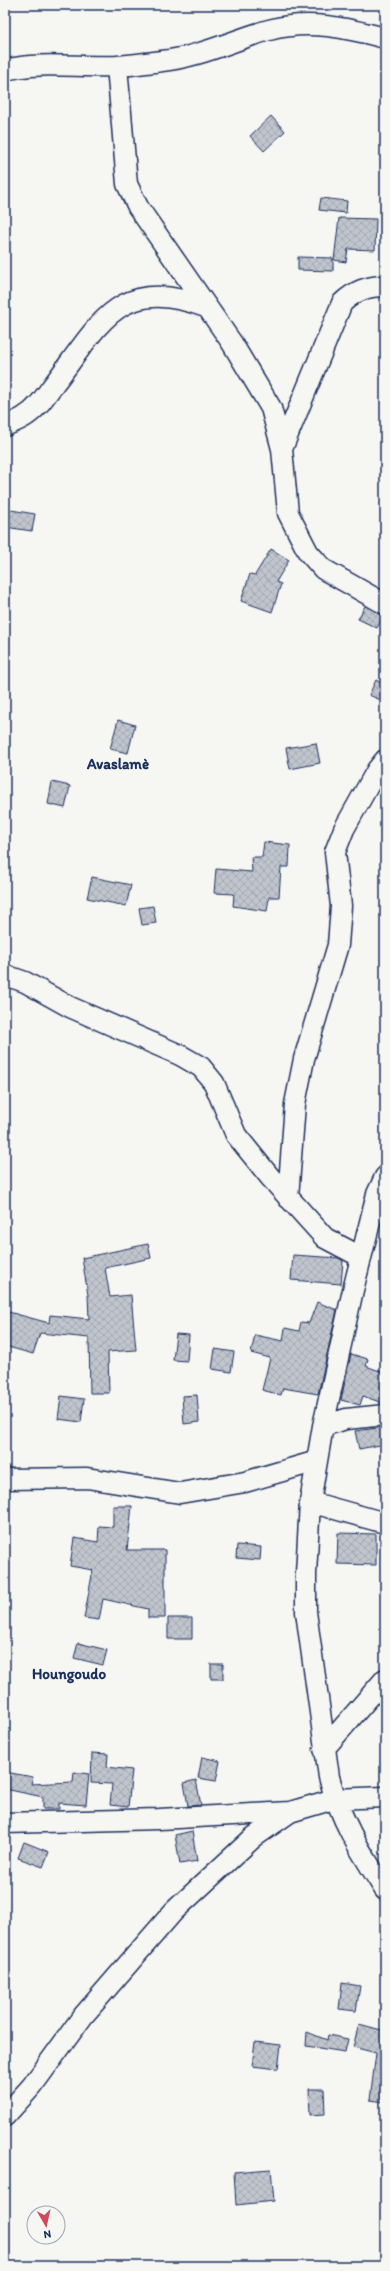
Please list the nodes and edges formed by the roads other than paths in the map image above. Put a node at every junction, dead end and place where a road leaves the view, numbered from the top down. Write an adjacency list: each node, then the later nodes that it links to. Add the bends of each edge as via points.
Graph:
1 (385, 38): 2 (street, via 342,27 301,24 269,30 214,50 164,61)
2 (116, 66): 3 (street, via 42,66); 5 (street, via 127,184 138,207)
3 (5, 70)
4 (385, 286): 9 (street, via 372,286 355,292 342,303)
5 (206, 307): 7 (street, via 169,296 123,303 103,320 42,401); 9 (street, via 232,343 271,408)
6 (5, 412): 7 (street)
7 (25, 416): 8 (street)
8 (5, 426)
9 (282, 449): 10 (street, via 288,513 308,552 323,569)
10 (385, 604)
11 (385, 760): 14 (street, via 344,829 335,852 341,906 338,945 304,1059 295,1104)
12 (5, 975): 14 (street, via 25,982 70,1007 174,1052 201,1067 214,1083 236,1135)
13 (385, 1177): 15 (street, via 377,1194)
14 (288, 1198): 15 (street, via 325,1238)
15 (361, 1257): 17 (street)
16 (385, 1415): 17 (street, via 346,1419)
17 (323, 1426): 18 (street)
18 (317, 1461): 19 (street, via 245,1482 180,1493 87,1478); 20 (street)
19 (5, 1479)
20 (310, 1502): 21 (street); 23 (street, via 306,1612)
21 (385, 1523)
22 (385, 1680): 23 (street)
23 (324, 1750): 25 (street)
24 (385, 1797): 25 (street)
25 (334, 1799): 26 (street); 28 (street, via 347,1829)
26 (290, 1812): 27 (street); 29 (street, via 254,1837 174,1911 83,2016 32,2086)
27 (5, 1823)
28 (385, 1890)
29 (5, 2116)

